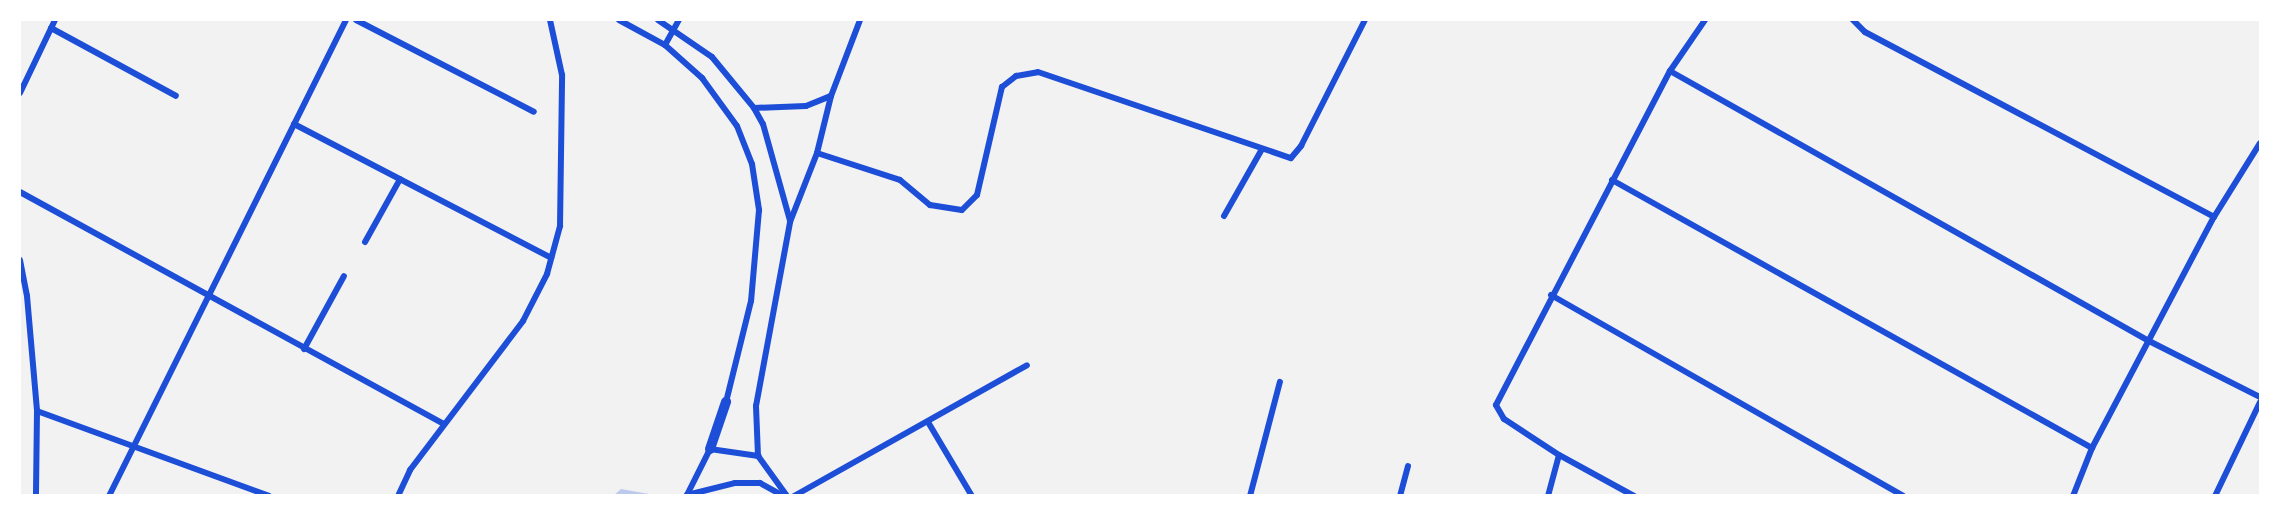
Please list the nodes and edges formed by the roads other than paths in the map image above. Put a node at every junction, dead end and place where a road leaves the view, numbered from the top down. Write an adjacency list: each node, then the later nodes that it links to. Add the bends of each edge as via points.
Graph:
1 (55, 20): 12 (street)
2 (346, 20): 21 (street)
3 (356, 20): 20 (street)
4 (550, 20): 32 (street, via 562,75 560,226)
5 (619, 20): 14 (street)
6 (658, 20): 13 (street)
7 (679, 20): 13 (street)
8 (860, 20): 18 (street)
9 (1365, 20): 23 (street, via 1294,156 1287,158)
10 (1705, 20): 15 (street)
11 (1853, 20): 29 (street, via 1865,32)
12 (51, 28): 16 (street); 17 (street)
13 (675, 30): 14 (street); 19 (street, via 712,57)
14 (665, 45): 42 (street, via 702,78 730,116 752,164 759,210 751,301)
15 (1670, 71): 26 (street); 37 (street)
16 (20, 93)
17 (176, 96)
18 (831, 96): 19 (street, via 806,106); 24 (street)
19 (754, 108): 30 (street, via 763,124)
20 (534, 111)
21 (294, 124): 25 (street); 36 (street)
22 (2260, 143): 29 (street)
23 (1262, 150): 24 (street, via 1038,72 1016,76 1002,87 977,195 962,210 930,206 900,180); 28 (street)
24 (817, 153): 30 (street)
25 (400, 179): 31 (street); 32 (street)
26 (1612, 180): 35 (street); 48 (street)
27 (20, 192): 36 (street)
28 (1224, 216)
29 (2214, 217): 37 (street)
30 (790, 222): 51 (street, via 756,406)
31 (365, 242)
32 (551, 258): 46 (street, via 523,321)
33 (20, 260): 44 (street)
34 (345, 276): 38 (street)
35 (1551, 295): 50 (street, via 1496,405 1504,419); 65 (street)
36 (208, 297): 38 (street); 47 (street)
37 (2149, 341): 41 (street); 48 (street)
38 (304, 349): 46 (street)
39 (1026, 365): 45 (street)
40 (1280, 382): 61 (street)
41 (2260, 397)
42 (726, 402): 49 (street)
43 (2260, 402): 67 (street)
44 (37, 411): 47 (street); 53 (street)
45 (928, 422): 59 (street); 60 (street)
46 (444, 424): 56 (street, via 410,470)
47 (134, 445): 54 (street); 55 (street)
48 (2092, 448): 66 (street)
49 (710, 449): 51 (street); 57 (street)
50 (1559, 455): 63 (street); 64 (street)
51 (758, 456): 58 (street)
52 (1408, 466): 62 (street)
53 (36, 495)
54 (110, 495)
55 (269, 495)
56 (398, 495)
57 (687, 495): 58 (street, via 735,483 760,483)
58 (785, 495)
59 (794, 495)
60 (972, 495)
61 (1250, 495)
62 (1400, 495)
63 (1548, 495)
64 (1634, 495)
65 (1903, 495)
66 (2073, 495)
67 (2215, 495)

